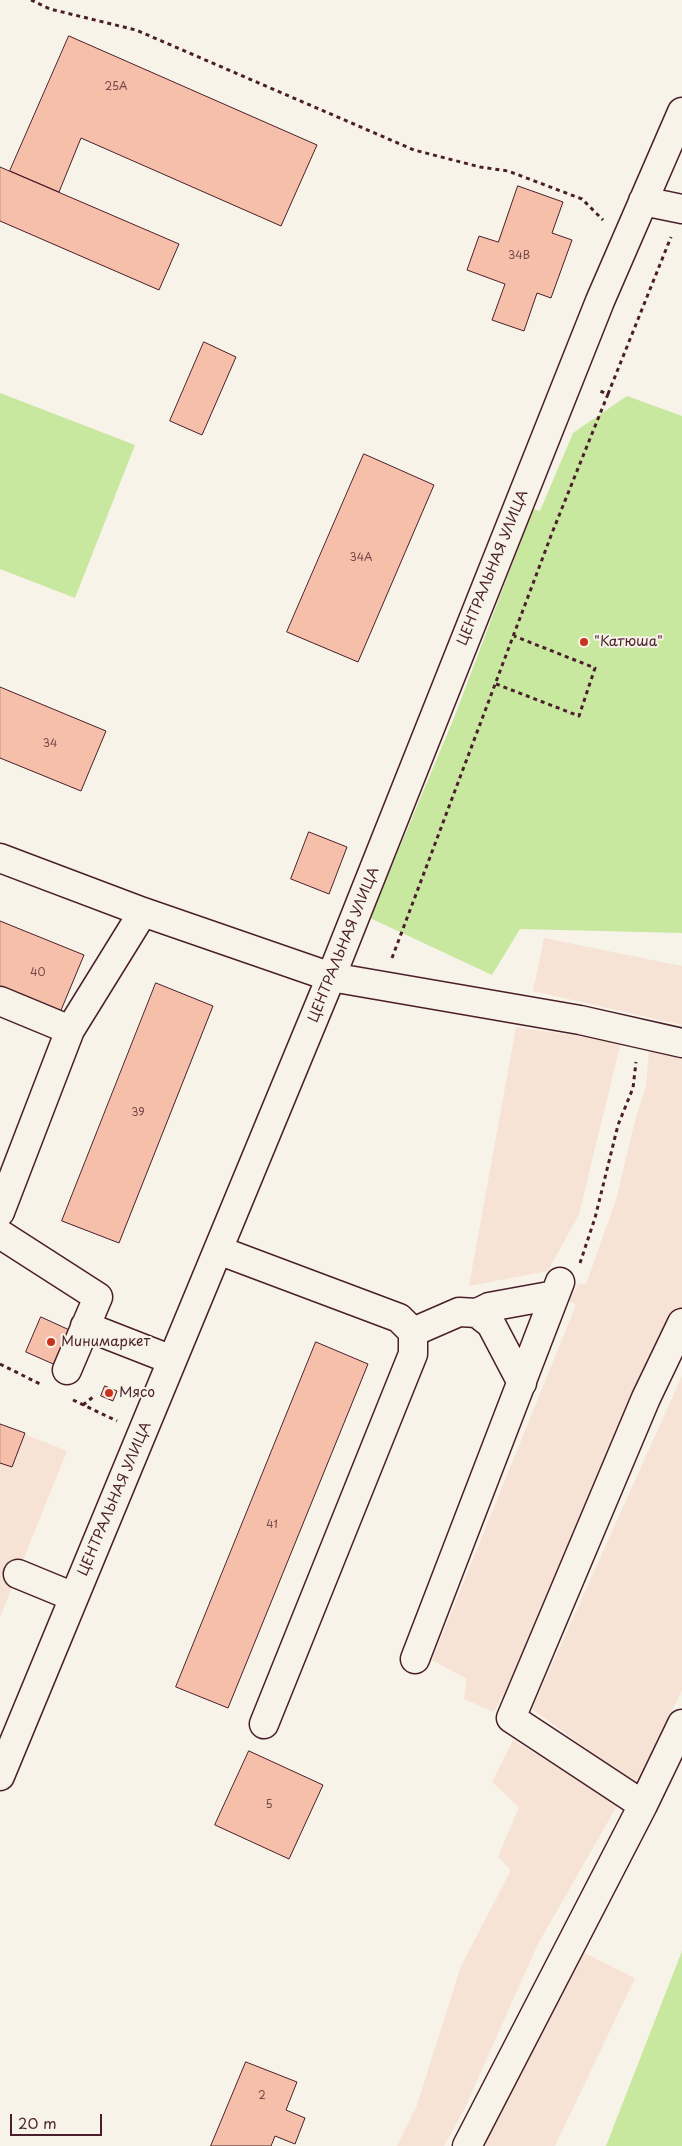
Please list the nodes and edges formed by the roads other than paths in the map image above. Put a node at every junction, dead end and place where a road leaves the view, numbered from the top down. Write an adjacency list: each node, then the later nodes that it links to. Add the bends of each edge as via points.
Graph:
1 (682, 112): 2 (street, ЦЕНТРАЛЬНАЯ УЛИЦА)
2 (643, 201): 3 (street); 6 (street, ЦЕНТРАЛЬНАЯ УЛИЦА)
3 (678, 219)
4 (0, 858): 5 (street)
5 (143, 912): 6 (street); 8 (street)
6 (331, 977): 9 (street, via 580,1020); 12 (street, ЦЕНТРАЛЬНАЯ УЛИЦА)
7 (0, 1000): 8 (street)
8 (70, 1030): 10 (street)
9 (682, 1043)
10 (0, 1212)
11 (0, 1234): 15 (street, via 98,1297)
12 (218, 1250): 16 (street, via 399,1318); 17 (street, ЦЕНТРАЛЬНАЯ УЛИЦА)
13 (477, 1313): 16 (street, via 459,1312); 19 (street, via 491,1324); 19 (street, via 489,1306 558,1289)
14 (682, 1323): 26 (street, via 646,1398 511,1718)
15 (85, 1326): 17 (street); 18 (street)
16 (413, 1332): 23 (street, via 413,1354)
17 (172, 1360): 21 (street, ЦЕНТРАЛЬНАЯ УЛИЦА)
18 (67, 1370)
19 (522, 1383): 22 (street)
20 (18, 1574): 21 (street)
21 (74, 1597): 25 (street, ЦЕНТРАЛЬНАЯ УЛИЦА)
22 (415, 1659)
23 (264, 1724)
24 (682, 1724): 26 (street)
25 (0, 1776)
26 (643, 1805): 27 (street)
27 (467, 2146)

